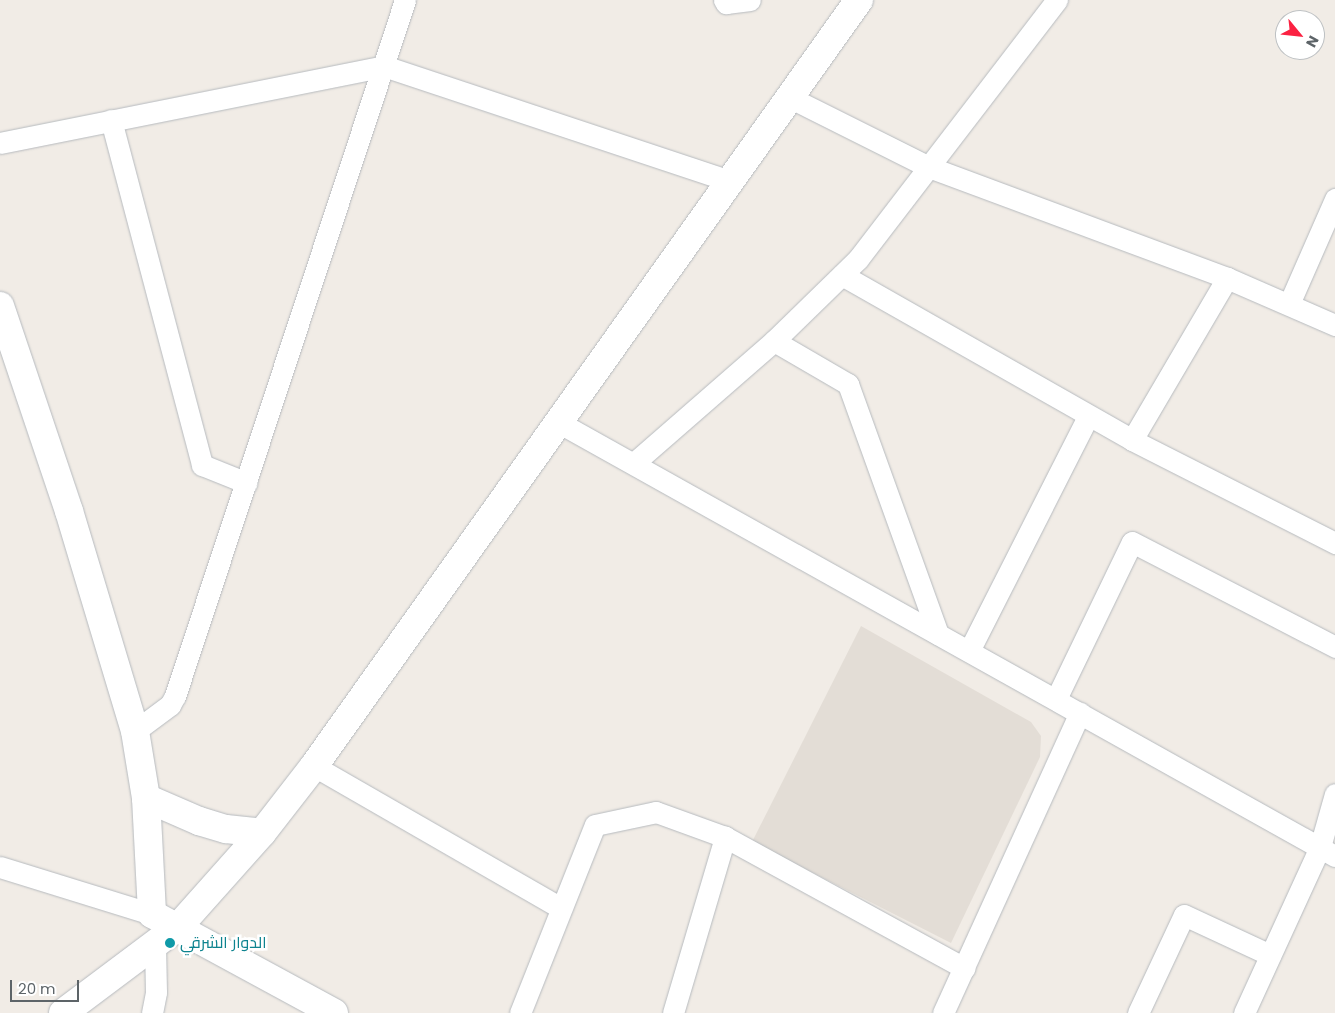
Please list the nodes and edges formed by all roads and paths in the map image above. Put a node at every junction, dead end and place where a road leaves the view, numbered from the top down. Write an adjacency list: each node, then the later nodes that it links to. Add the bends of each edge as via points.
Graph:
1 (405, 0): 6 (street)
2 (724, 0): 3 (street, via 726,3)
3 (750, 0)
4 (858, 0): 7 (main road)
5 (1057, 0): 10 (street)
6 (384, 66): 8 (street); 11 (street); 23 (street)
7 (789, 97): 10 (street); 11 (main road)
8 (111, 120): 9 (street); 23 (street, via 202,465)
9 (0, 142)
10 (929, 167): 13 (street); 14 (street)
11 (730, 181): 20 (main road)
12 (1335, 199): 15 (street)
13 (842, 275): 18 (street); 19 (street)
14 (1227, 278): 15 (street); 21 (street)
15 (1289, 304): 17 (street)
16 (0, 306): 30 (main road, via 69,511)
17 (1335, 324)
18 (774, 341): 22 (street); 25 (street, via 848,384)
19 (1088, 416): 21 (street); 27 (street)
20 (558, 422): 22 (street); 31 (main road)
21 (1132, 440): 24 (street)
22 (634, 463): 25 (street)
23 (247, 483): 30 (street, via 176,696 170,705)
24 (1335, 543)
25 (938, 634): 27 (street)
26 (1335, 647): 28 (street, via 1132,542)
27 (970, 652): 28 (street)
28 (1056, 699): 29 (street)
29 (1080, 713): 36 (street); 43 (street)
30 (135, 731): 33 (main road)
31 (314, 766): 34 (main road); 38 (street)
32 (1335, 794): 36 (street)
33 (146, 798): 34 (main road, via 208,824); 39 (main road)
34 (262, 833): 40 (main road)
35 (726, 837): 38 (street, via 656,812 595,825); 43 (street); 48 (street)
36 (1327, 851): 42 (street)
37 (0, 867): 39 (street)
38 (561, 908): 47 (street)
39 (152, 914): 40 (main road)
40 (179, 926): 41 (main road); 46 (main road)
41 (155, 946): 44 (main road); 45 (street, via 156,992)
42 (1270, 955): 50 (street, via 1184,915); 51 (street)
43 (964, 968): 49 (street)
44 (63, 1013)
45 (152, 1013)
46 (334, 1013)
47 (520, 1013)
48 (673, 1013)
49 (943, 1013)
50 (1138, 1013)
51 (1244, 1013)

